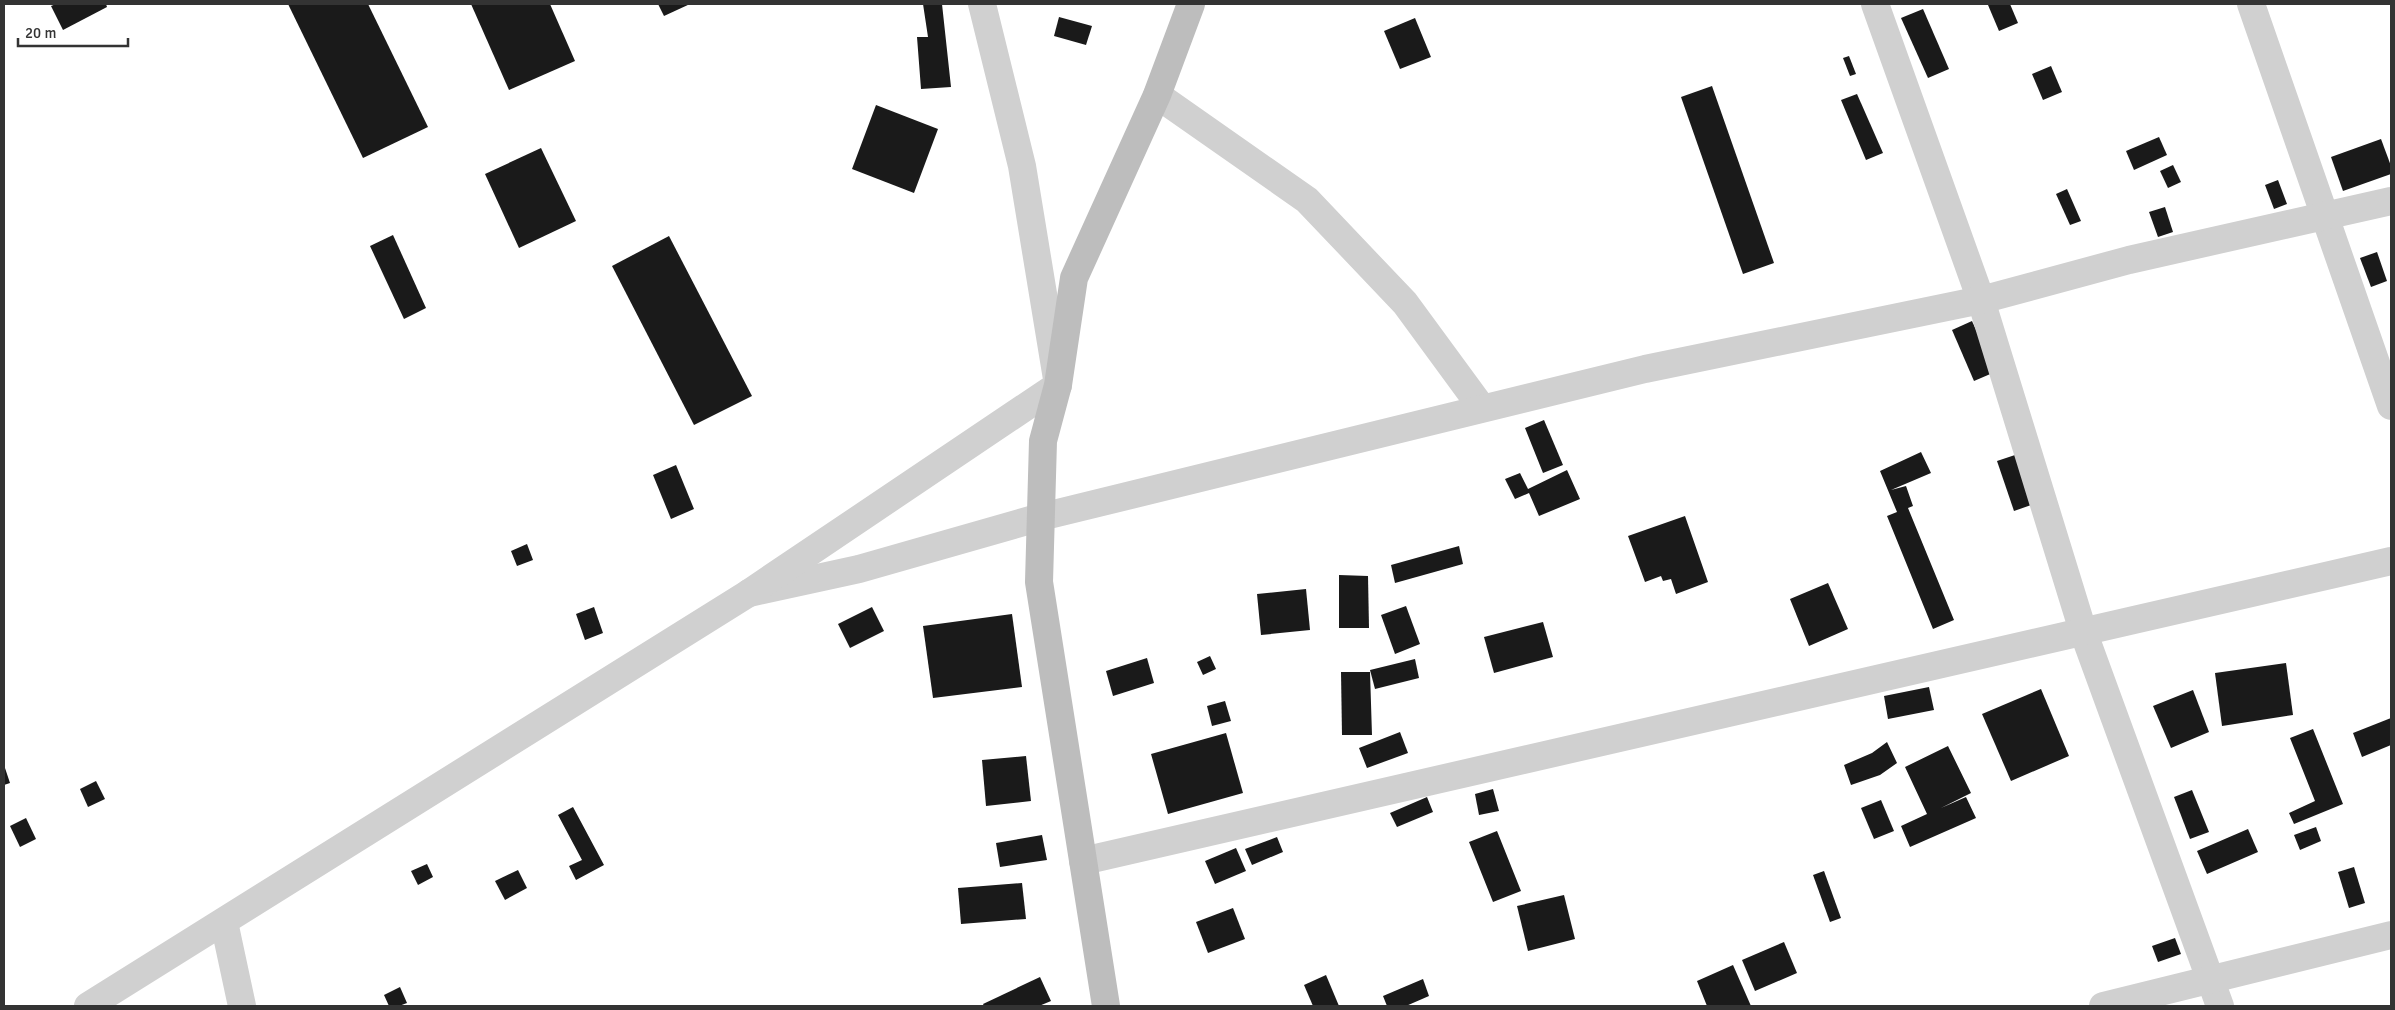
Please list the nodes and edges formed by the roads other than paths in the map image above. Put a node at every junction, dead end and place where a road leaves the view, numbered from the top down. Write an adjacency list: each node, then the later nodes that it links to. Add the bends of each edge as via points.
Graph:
1 (982, 4): 9 (street, via 1022,166)
2 (1191, 4): 5 (main road)
3 (1875, 4): 8 (street)
4 (2251, 4): 7 (street)
5 (1157, 95): 9 (main road, via 1074,278); 11 (street, via 1307,200 1405,303)
6 (2391, 201): 7 (street)
7 (2325, 216): 8 (street, via 2129,260); 10 (street)
8 (1981, 300): 11 (street, via 1646,369); 15 (street)
9 (1058, 385): 12 (main road, via 1043,441); 14 (street)
10 (2391, 406)
11 (1482, 408): 12 (street)
12 (1041, 517): 14 (street, via 859,569); 16 (main road, via 1039,582)
13 (2391, 560): 15 (street)
14 (748, 593): 17 (street)
15 (2082, 631): 16 (street); 19 (street)
16 (1083, 862): 22 (main road)
17 (224, 922): 20 (street); 21 (street)
18 (2391, 934): 19 (street)
19 (2210, 980): 23 (street); 24 (street)
20 (88, 1006)
21 (242, 1006)
22 (1106, 1006)
23 (2103, 1006)
24 (2220, 1006)

